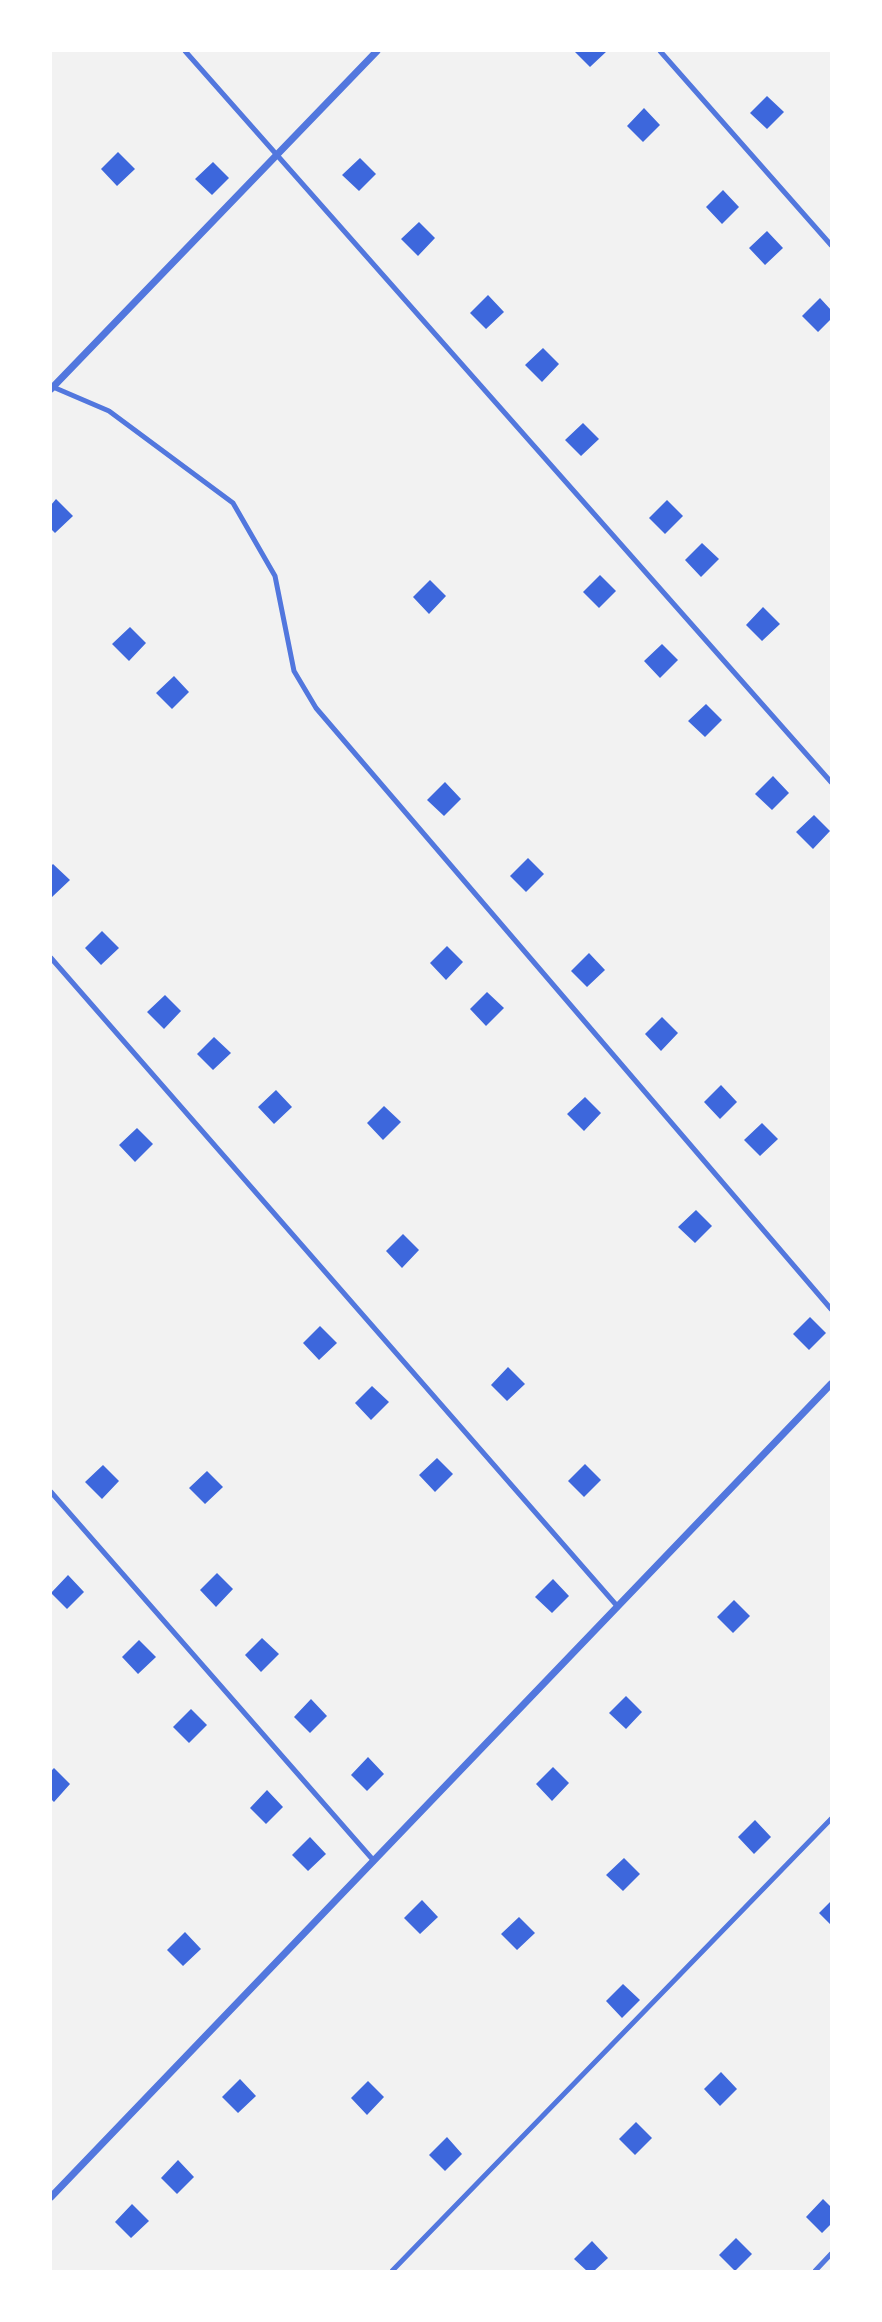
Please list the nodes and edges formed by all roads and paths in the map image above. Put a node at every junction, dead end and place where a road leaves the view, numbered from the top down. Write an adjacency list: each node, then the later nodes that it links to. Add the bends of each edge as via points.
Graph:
1 (185, 51): 4 (lane)
2 (377, 51): 4 (street)
3 (660, 51): 5 (lane)
4 (278, 155): 6 (street); 7 (lane)
5 (831, 245)
6 (52, 388): 9 (lane, via 109,411 233,503 275,576 294,671 316,708)
7 (831, 782)
8 (51, 958): 12 (lane)
9 (831, 1310)
10 (831, 1384): 12 (street)
11 (51, 1492): 14 (lane)
12 (618, 1607): 14 (street)
13 (831, 1819): 17 (lane)
14 (374, 1861): 15 (street)
15 (51, 2197)
16 (831, 2254): 18 (lane)
17 (392, 2271)
18 (815, 2271)

